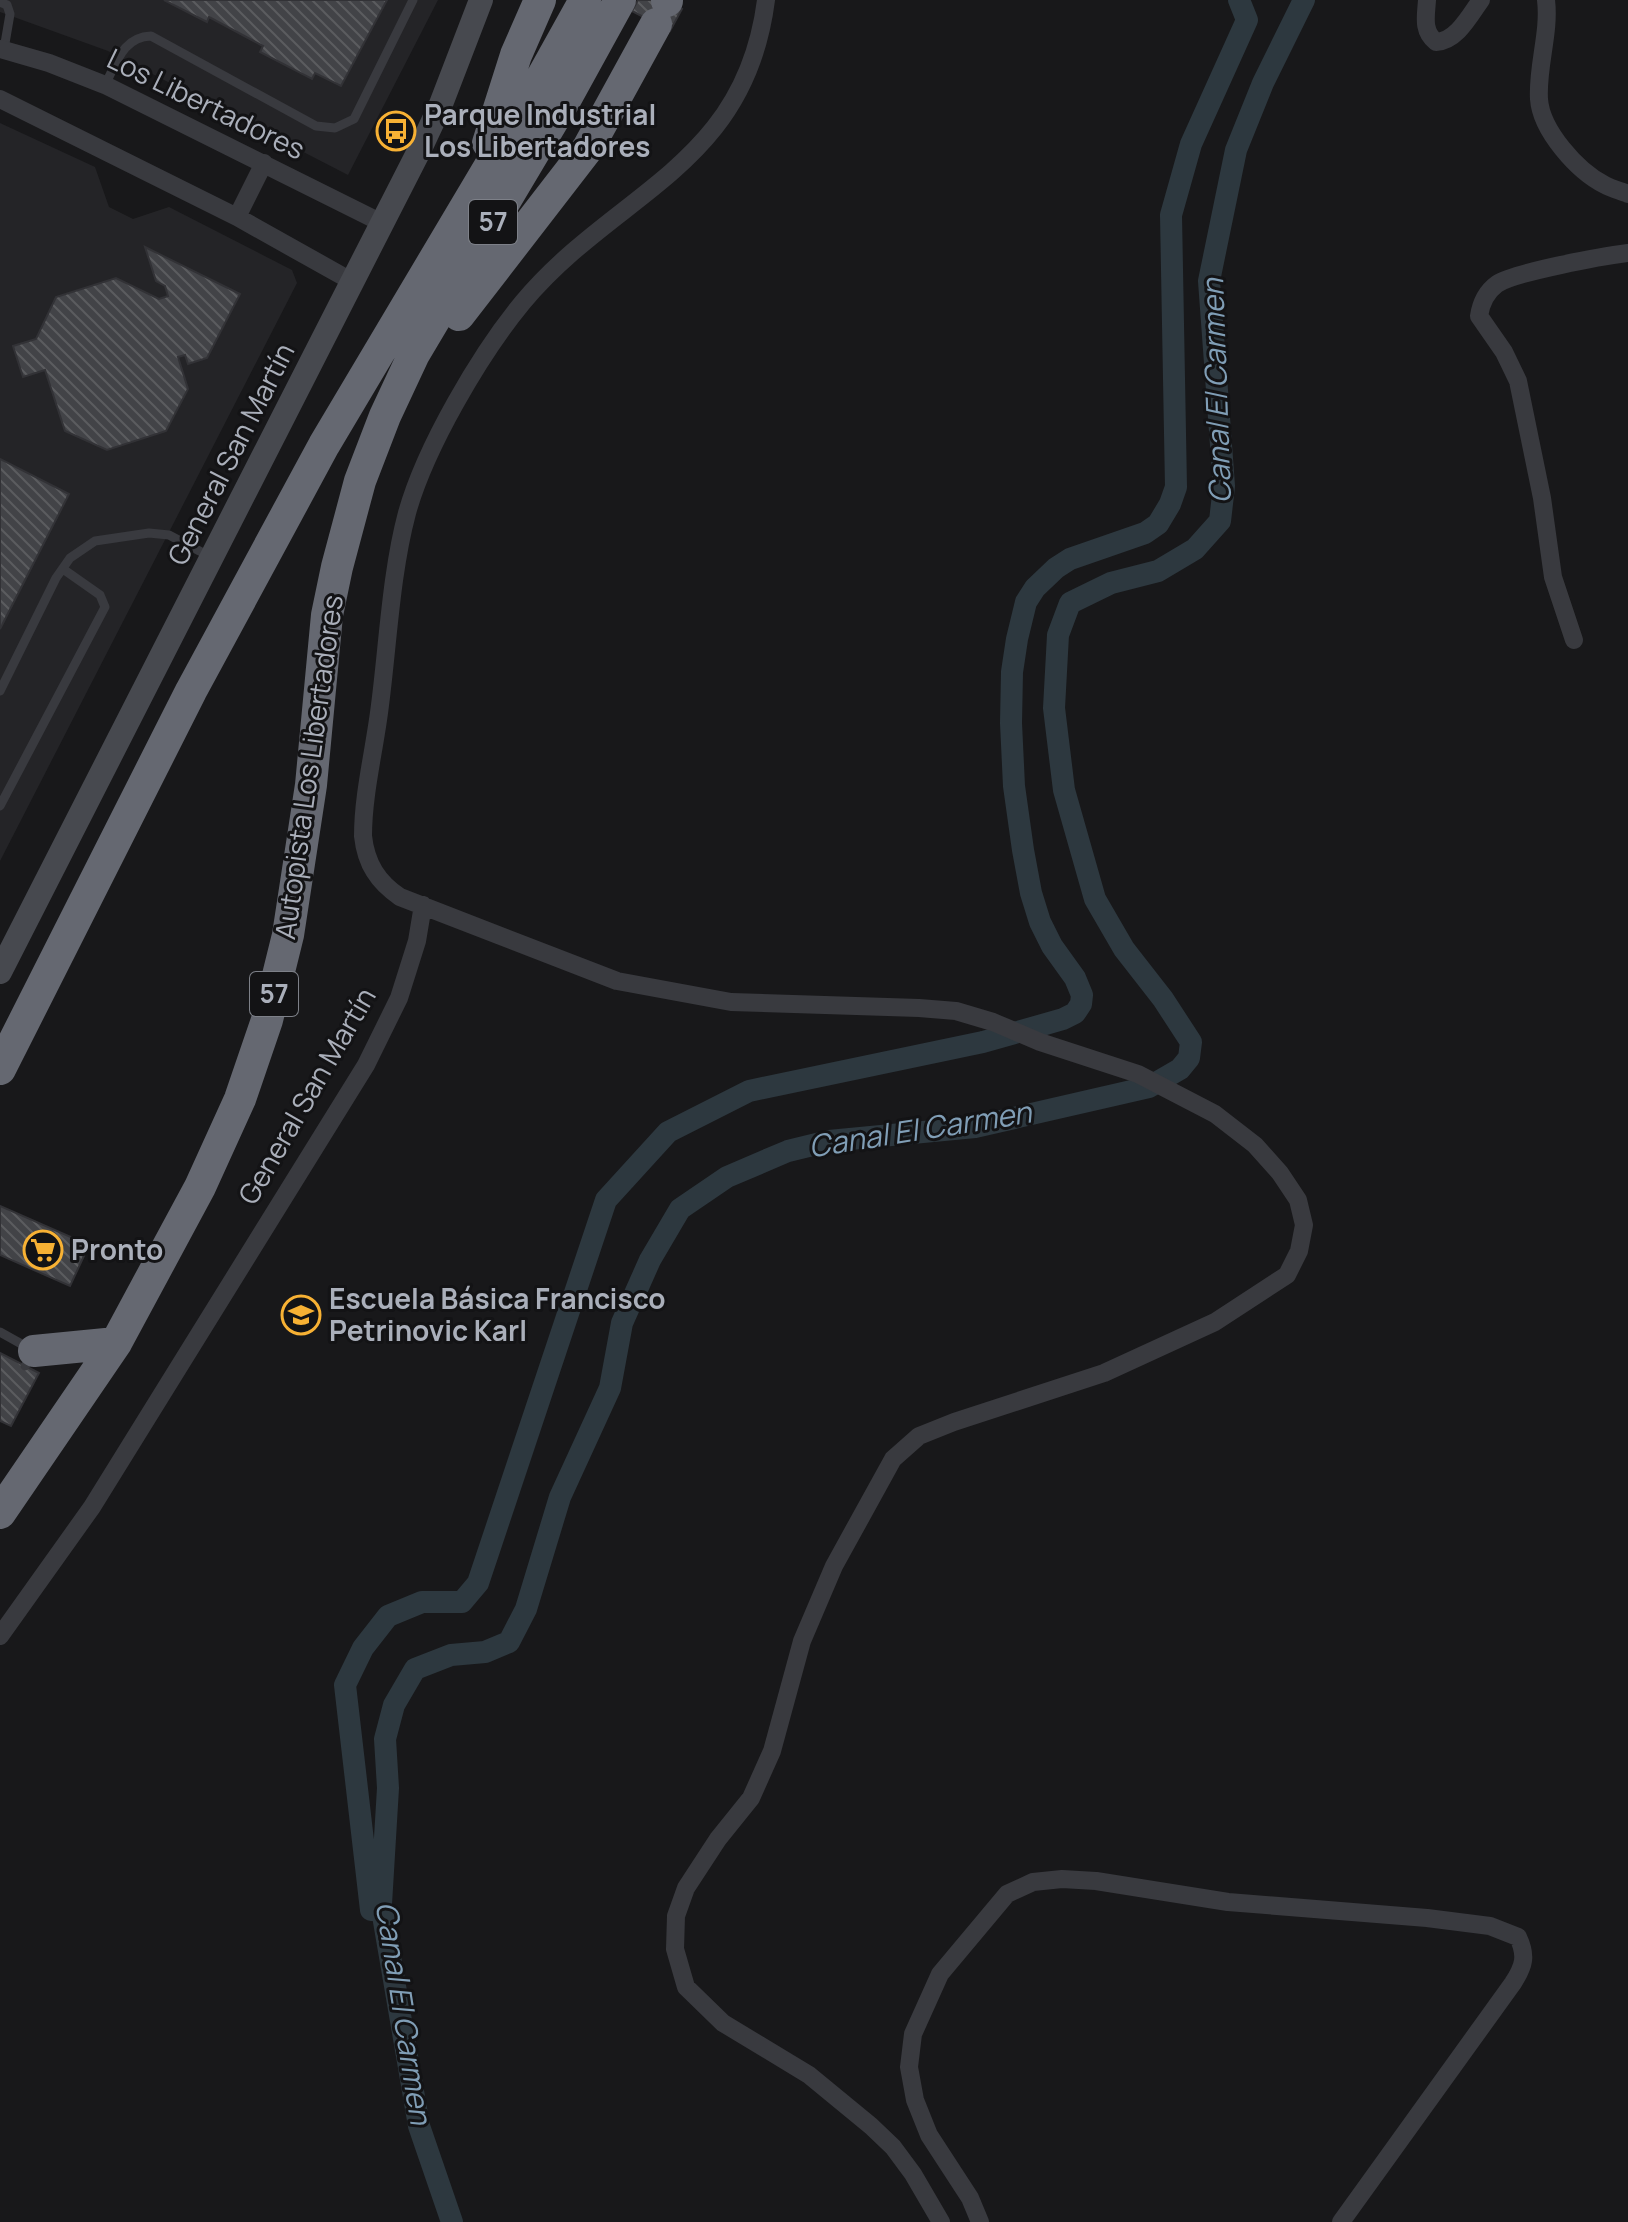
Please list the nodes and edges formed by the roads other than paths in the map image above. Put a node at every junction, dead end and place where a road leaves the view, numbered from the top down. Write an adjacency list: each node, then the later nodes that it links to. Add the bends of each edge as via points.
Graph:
1 (413, 0): 13 (lane, via 354,119 335,128 316,126 151,36 126,44)
2 (481, 0): 19 (street, General San Martín, via 441,104)
3 (540, 0): 18 (highway, 57)
4 (585, 0): 18 (highway, 57)
5 (620, 0): 22 (highway, Autopista Los Libertadores / 57, via 414,354)
6 (766, 0): 28 (street, via 752,61 722,120 682,163 574,252 523,302 471,379 422,470 402,538 363,836 367,857 381,881 400,897)
7 (1427, 0): 8 (street, via 1426,26 1436,42 1454,35)
8 (1481, 0)
9 (1546, 0): 16 (street, via 1539,98 1543,120 1576,162 1604,185)
10 (0, 2): 12 (lane, via 10,14)
11 (663, 8): 22 (highway, Autopista Los Libertadores / 57, via 588,148 463,309)
12 (2, 49): 13 (street, Los Libertadores)
13 (105, 85): 15 (street, Los Libertadores)
14 (0, 99): 17 (street)
15 (264, 163): 17 (street); 19 (street, Los Libertadores)
16 (1628, 194)
17 (237, 217): 21 (street)
18 (459, 220): 30 (highway, 57, via 348,402 230,618)
19 (382, 223): 21 (street, General San Martín)
20 (1628, 253): 25 (street, via 1498,283 1482,301 1479,316 1518,381 1553,577)
21 (353, 282): 23 (street, General San Martín)
22 (360, 481): 32 (highway, Autopista Los Libertadores / 57, via 327,615 302,852 267,1020 212,1162)
23 (213, 558): 24 (lane, via 169,535 149,533 95,541); 29 (street, General San Martín)
24 (63, 569): 26 (lane); 27 (lane, via 100,595 105,607)
25 (1574, 640)
26 (0, 691)
27 (0, 806)
28 (423, 905): 35 (street, General San Martín, via 399,998 366,1065 92,1507); 36 (street, via 631,984 731,1002 919,1008 993,1022 1138,1074 1215,1114 1255,1145 1298,1200 1304,1225 1287,1275 1215,1322 1104,1373 919,1436 893,1459 834,1566 802,1641 772,1751 751,1798 686,1888 676,1916 675,1949 686,1987 723,2023 809,2075 871,2126 913,2174)
29 (0, 972)
30 (0, 1069)
31 (0, 1332): 33 (lane)
32 (116, 1343): 33 (highway); 34 (highway, Autopista Los Libertadores / 57)
33 (30, 1358)
34 (0, 1513)
35 (0, 1636)
36 (941, 2222)
37 (980, 2222): 38 (street, via 929,2135 915,2100 909,2067 913,2034 940,1974 1007,1894 1033,1882 1062,1879 1228,1902 1490,1926 1518,1937 1524,1966)
38 (1341, 2222)

